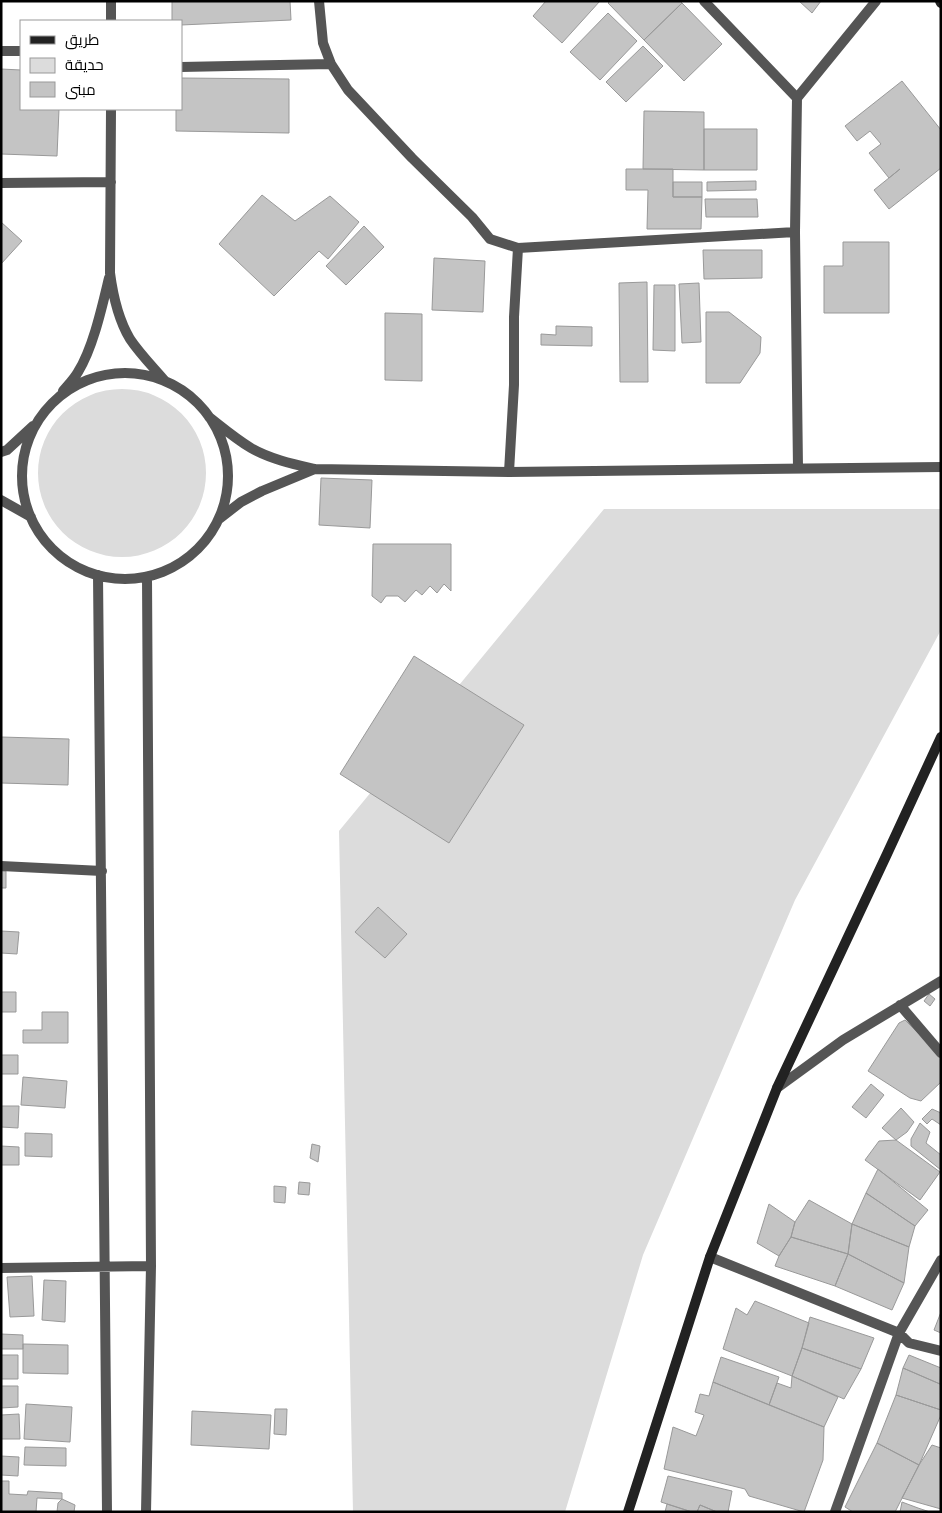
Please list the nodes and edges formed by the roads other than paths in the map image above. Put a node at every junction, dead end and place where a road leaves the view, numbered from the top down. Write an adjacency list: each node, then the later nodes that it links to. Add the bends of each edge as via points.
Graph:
1 (111, 1): 5 (street)
2 (319, 1): 8 (street, via 323,43)
3 (704, 1): 10 (street)
4 (876, 1): 10 (street)
5 (111, 20)
6 (1, 51): 7 (street)
7 (20, 51)
8 (332, 64): 9 (street); 15 (street, via 354,97 472,217 490,240)
9 (182, 67)
10 (797, 98): 14 (street)
11 (111, 110): 12 (street)
12 (111, 182): 13 (street); 16 (street)
13 (1, 183)
14 (795, 232): 15 (street); 24 (street)
15 (518, 248): 25 (street)
16 (110, 273): 17 (street, via 120,318 131,340); 18 (street, via 85,358)
17 (165, 381): 18 (street, via 138,374 110,374 83,381); 19 (street, via 190,396)
18 (60, 396): 20 (street)
19 (209, 417): 23 (street, via 252,449 290,464); 28 (street, via 222,441 228,467 227,494)
20 (36, 424): 21 (street); 27 (street, via 26,446 22,470 24,494)
21 (1, 452)
22 (941, 467): 24 (street)
23 (315, 468): 25 (street); 28 (street, via 241,502)
24 (798, 468): 25 (street)
25 (509, 472)
26 (1, 500): 27 (street)
27 (31, 517): 29 (street, via 42,537 58,554 77,567)
28 (219, 519): 30 (street, via 197,550 182,562)
29 (98, 575): 30 (street, via 123,579); 33 (street)
30 (148, 577): 40 (street)
31 (941, 737): 37 (main road)
32 (1, 866): 33 (street)
33 (102, 871): 41 (street)
34 (941, 982): 35 (street)
35 (900, 1005): 36 (street); 37 (street, via 842,1040)
36 (941, 1053)
37 (776, 1088): 38 (main road)
38 (710, 1257): 43 (street); 47 (main road)
39 (941, 1260): 43 (street)
40 (150, 1266): 41 (street); 46 (street)
41 (105, 1267): 42 (street); 45 (street)
42 (1, 1268)
43 (899, 1333): 44 (street, via 909,1343); 48 (street)
44 (941, 1351)
45 (107, 1512)
46 (146, 1512)
47 (628, 1512)
48 (835, 1512)

